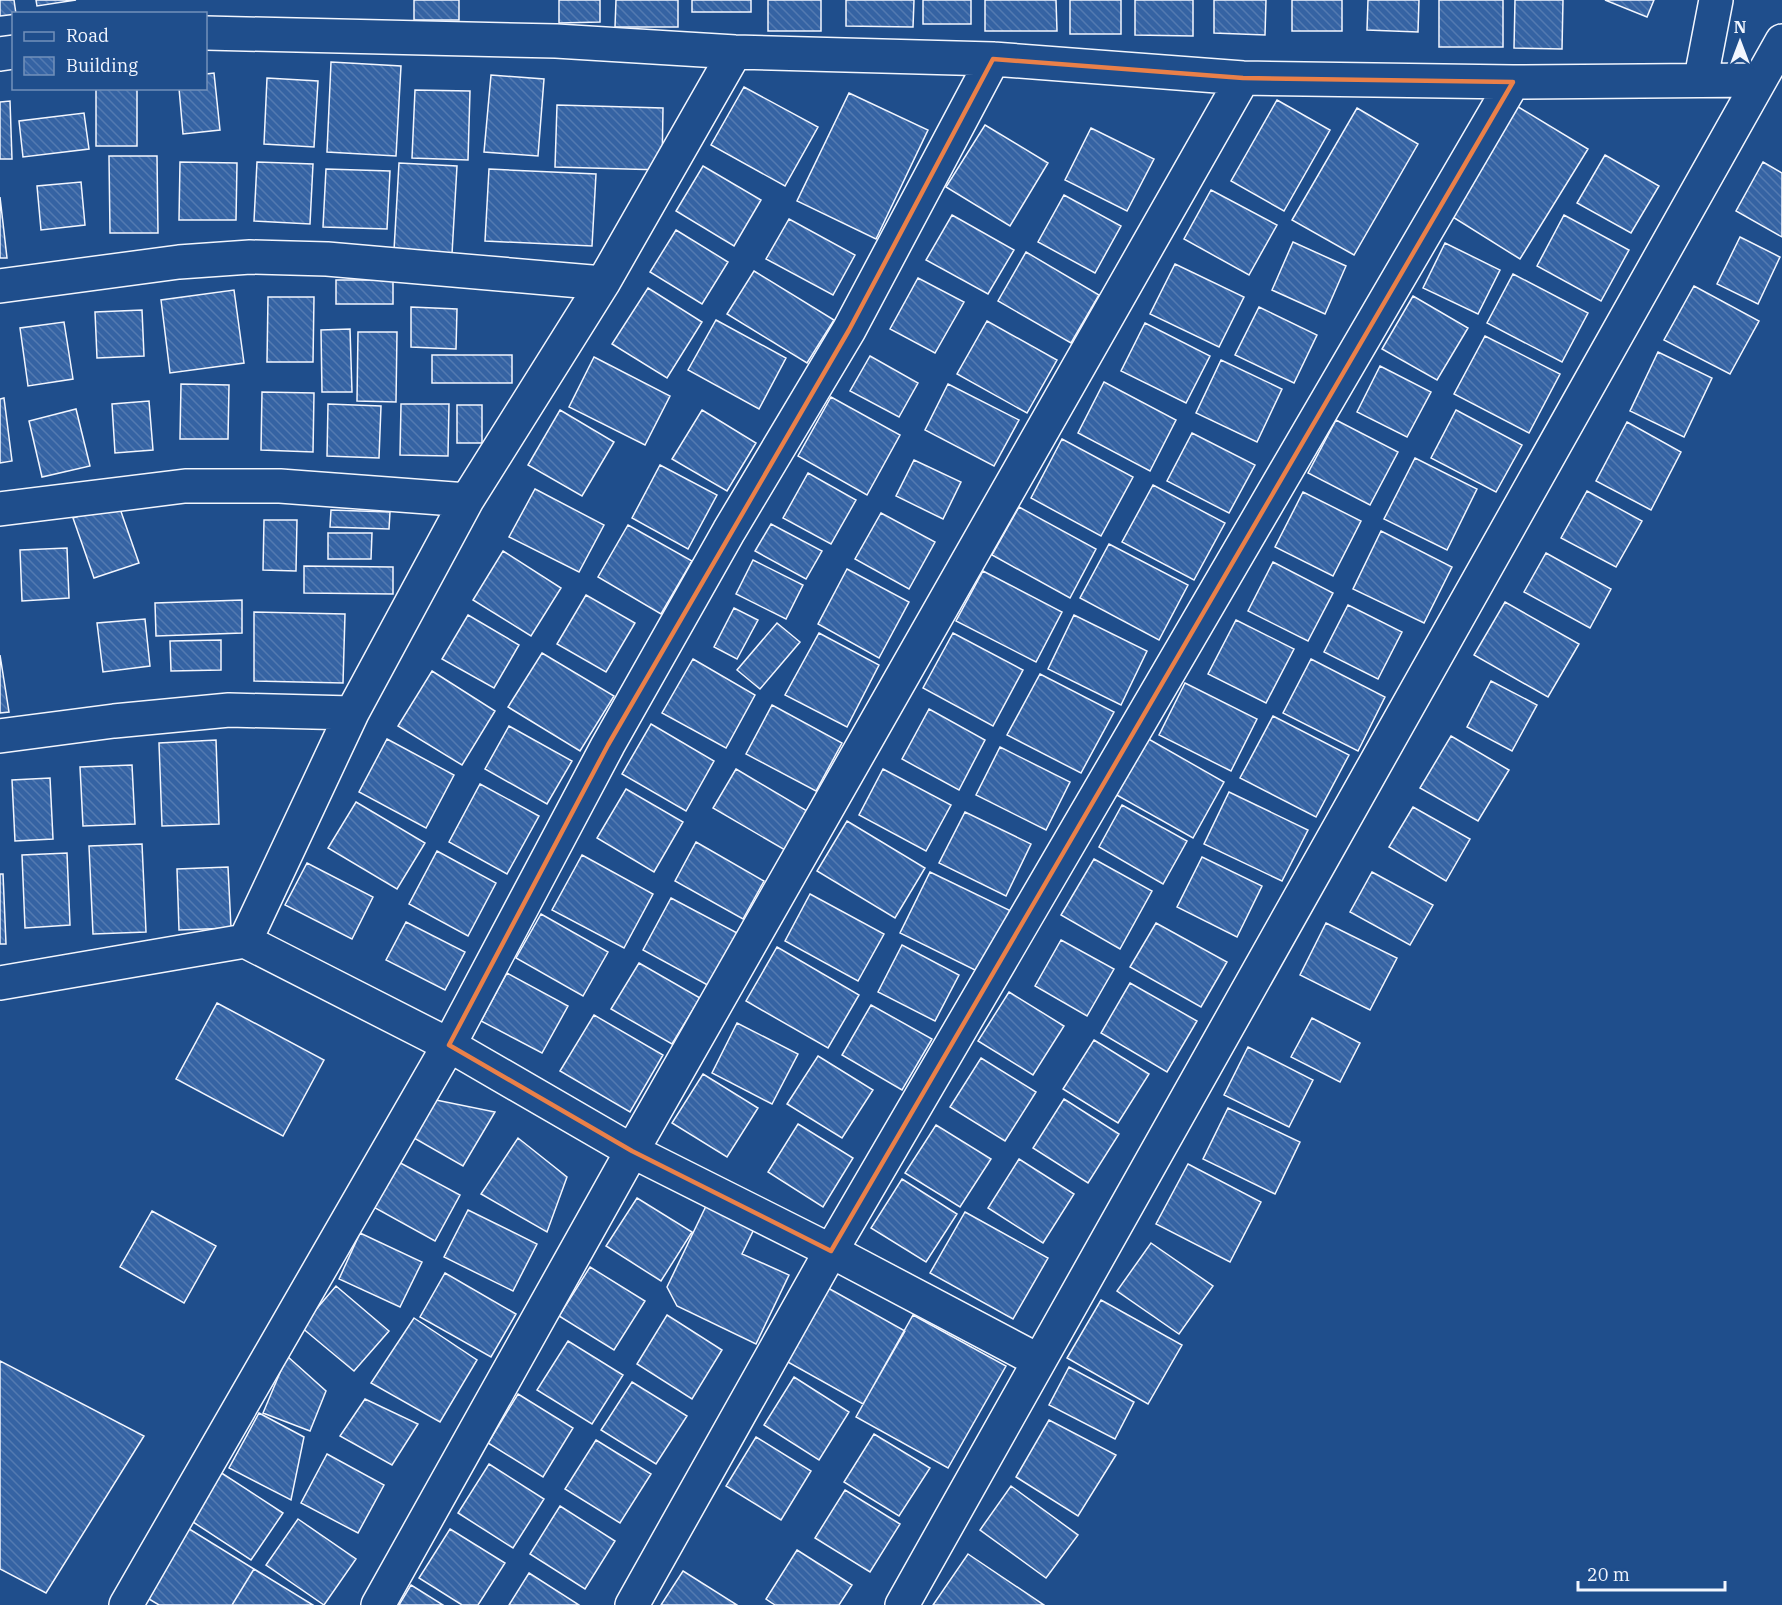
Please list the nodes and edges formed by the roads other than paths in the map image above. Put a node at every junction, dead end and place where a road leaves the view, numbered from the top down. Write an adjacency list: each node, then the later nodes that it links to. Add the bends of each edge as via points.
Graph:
1 (1716, 0): 7 (street)
2 (207, 33): 4 (street, via 545,41)
3 (1782, 41): 8 (street)
4 (735, 52): 5 (street); 10 (street)
5 (993, 59): 6 (street); 18 (street, via 849,330 608,745)
6 (1243, 78): 9 (street); 19 (street)
7 (1701, 78): 8 (street); 9 (street)
8 (1759, 80): 21 (street)
9 (1513, 82): 20 (street)
10 (603, 283): 11 (street, via 327,258 250,257 179,262); 12 (street)
11 (0, 286)
12 (467, 500): 13 (street, via 280,486 185,486); 14 (street)
13 (0, 510)
14 (352, 713): 15 (street, via 229,710); 16 (street)
15 (0, 736)
16 (245, 941): 17 (street); 18 (street)
17 (0, 983)
18 (449, 1045): 19 (street); 22 (street)
19 (632, 1151): 20 (street); 23 (street)
20 (831, 1251): 21 (street); 24 (street)
21 (1039, 1361): 25 (street)
22 (126, 1605)
23 (378, 1605)
24 (632, 1605)
25 (902, 1605)

